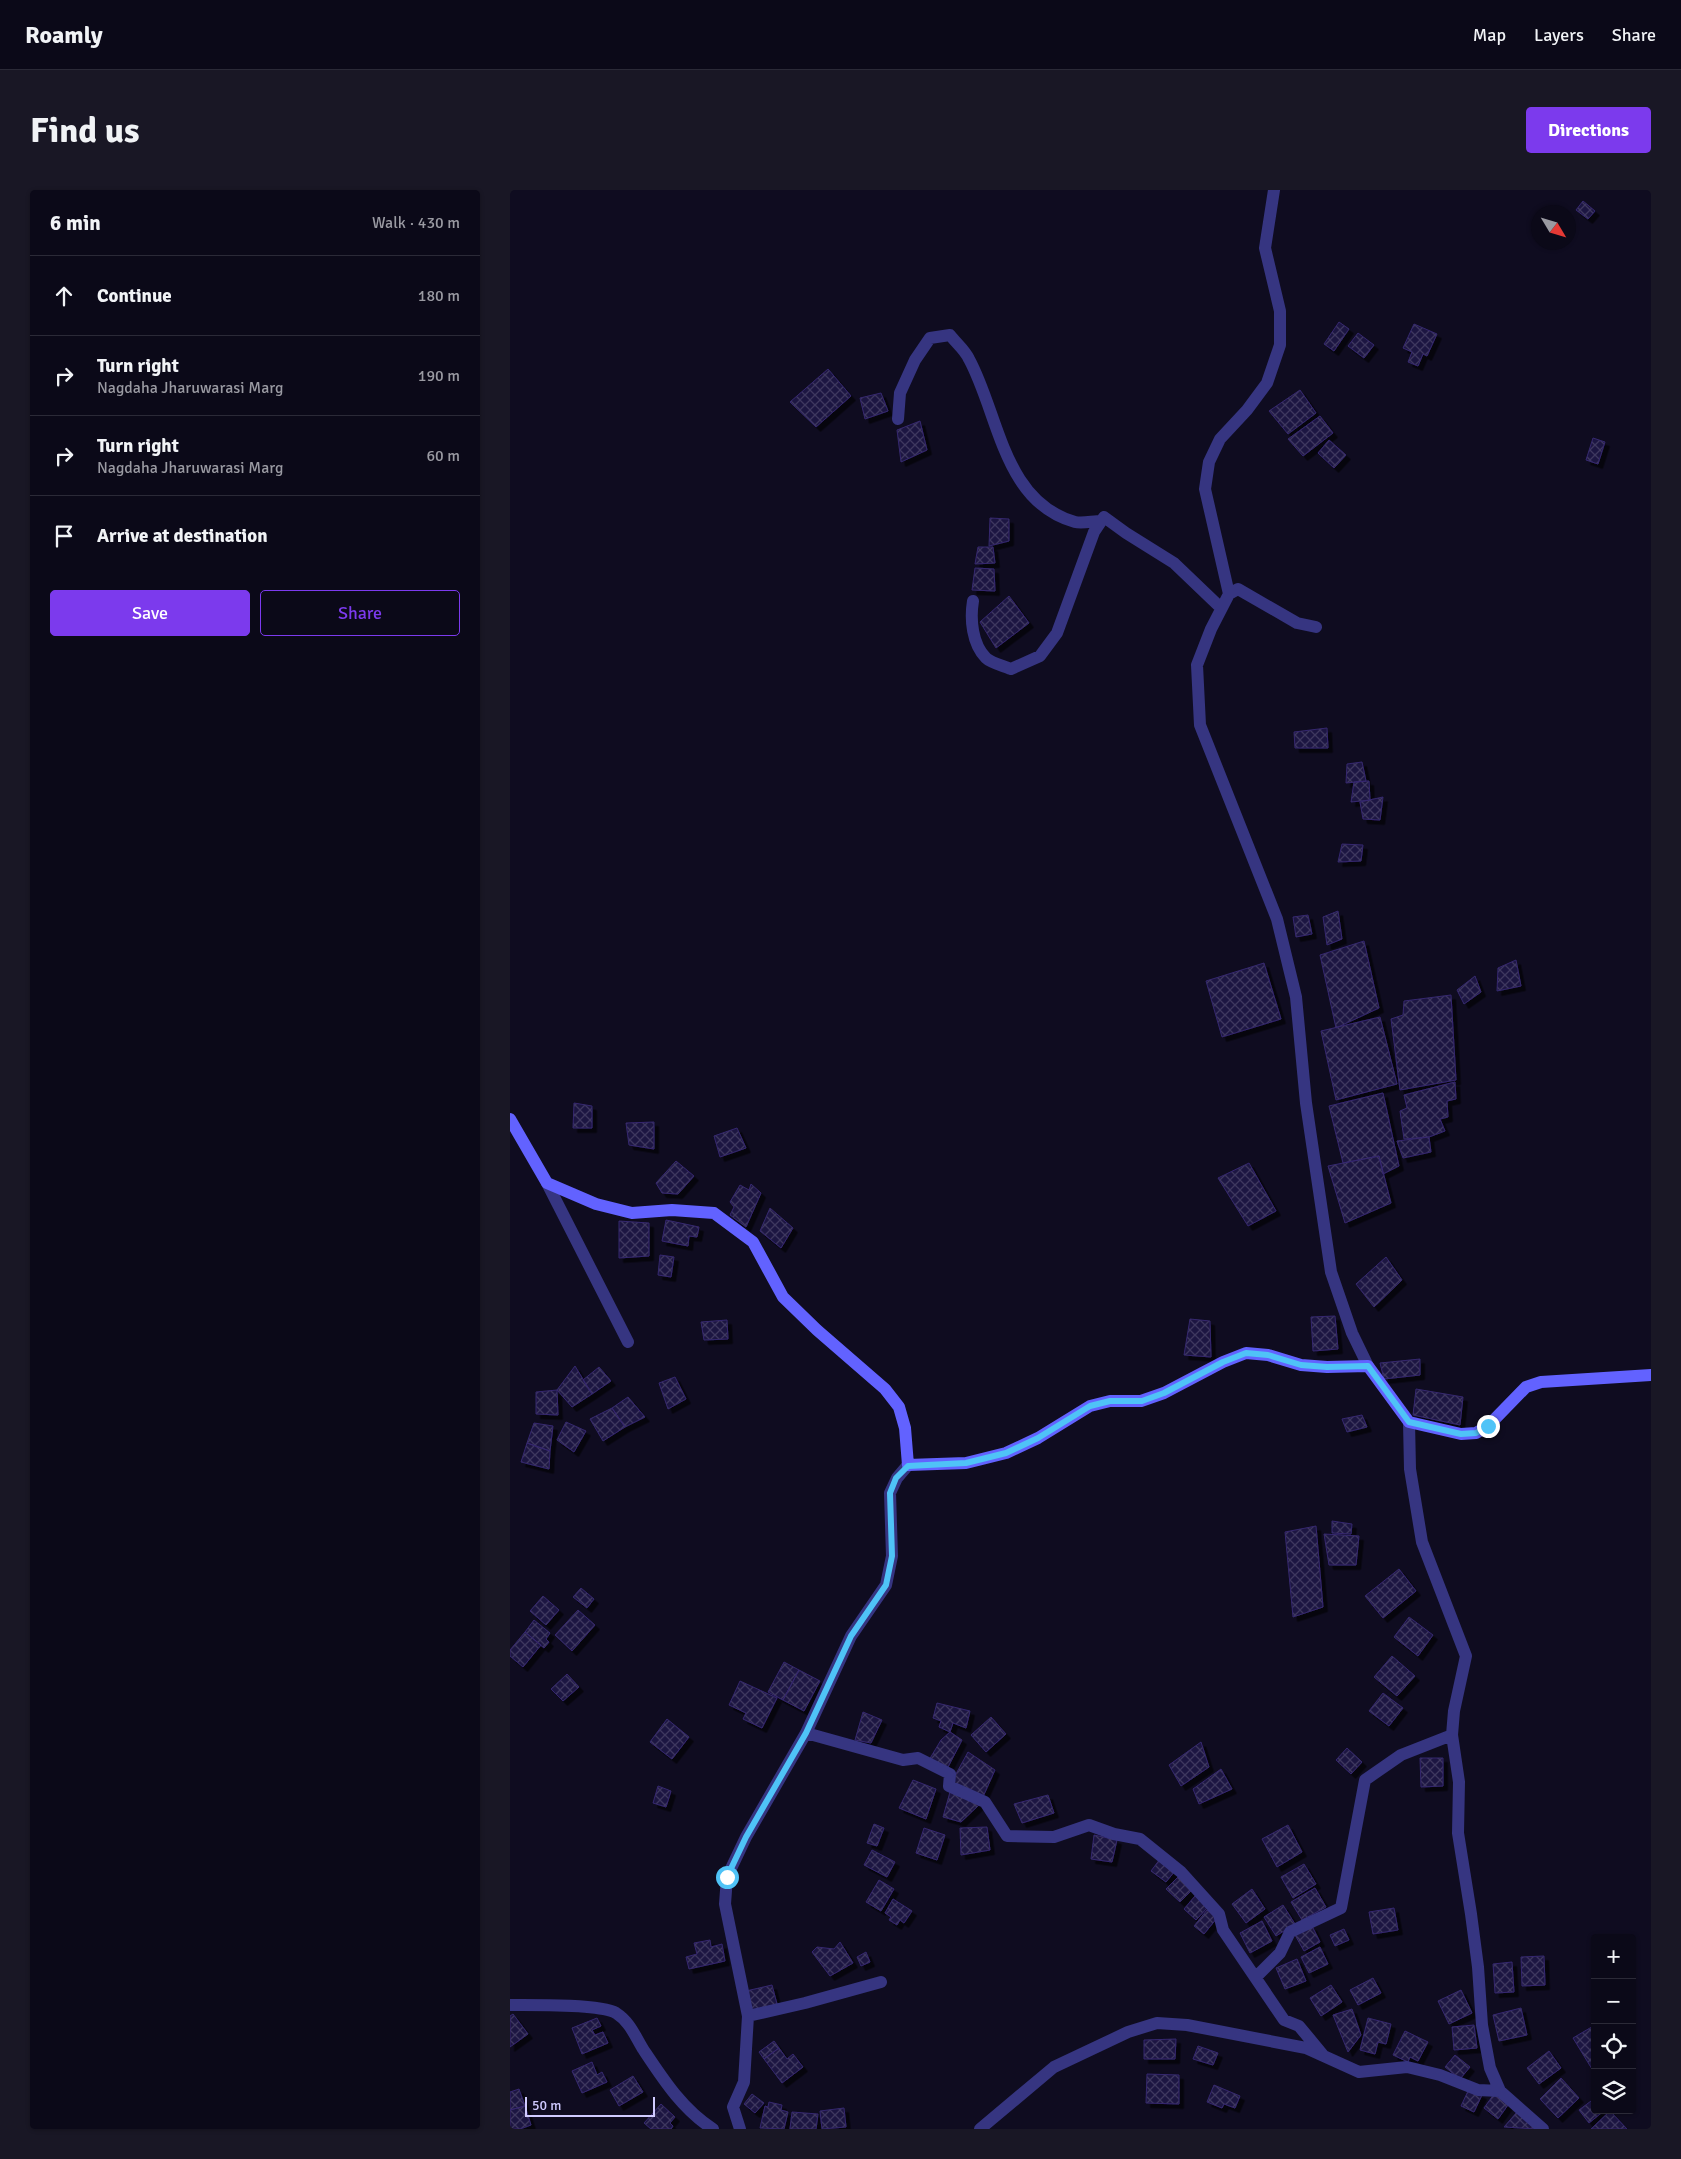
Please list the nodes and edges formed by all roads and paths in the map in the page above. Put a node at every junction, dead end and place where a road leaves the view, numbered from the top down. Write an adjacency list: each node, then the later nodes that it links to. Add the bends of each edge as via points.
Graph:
1 (1274, 190): 4 (street, via 1265,248 1280,311 1280,345 1267,383 1220,438 1209,462 1205,489)
2 (898, 419): 3 (street, via 900,393 915,360 930,338 950,335 968,357 1013,469 1031,494 1048,511 1076,522)
3 (1101, 520): 5 (street, via 1057,633 1040,656 1011,669 986,659 976,643 971,615); 6 (street, via 1104,517 1174,563)
4 (1229, 594): 6 (street); 7 (street, via 1238,589 1297,623)
5 (973, 601)
6 (1221, 608): 11 (street, via 1196,665 1200,725 1277,919 1296,997 1306,1103 1332,1272 1352,1333)
7 (1316, 627)
8 (510, 1119): 9 (street)
9 (547, 1183): 10 (street); 14 (street, via 596,1204 632,1212 714,1213 754,1242 783,1297 885,1388 899,1407 905,1428)
10 (628, 1342)
11 (1368, 1366): 13 (street); 14 (street, via 1301,1365 1268,1355 1246,1353 1142,1401 1110,1401 1090,1406 1038,1438 1006,1453 966,1463)
12 (1651, 1375): 13 (street, via 1541,1382 1526,1387 1488,1426 1476,1433 1461,1434)
13 (1409, 1422): 16 (street, via 1410,1470 1422,1542 1466,1656)
14 (908, 1466): 15 (street, via 896,1478 890,1493 892,1556 886,1585 851,1636)
15 (806, 1733): 17 (street, via 902,1760 918,1758 950,1774 948,1786 985,1802 1007,1836 1054,1837 1089,1825 1140,1839 1181,1872 1220,1914 1223,1930); 20 (street, via 746,1837 727,1877 725,1904)
16 (1452, 1735): 17 (street, via 1401,1755 1366,1780 1340,1908 1290,1932 1280,1953); 22 (street, via 1459,1782 1458,1833 1478,1966 1482,2025 1490,2068)
17 (1256, 1977): 21 (street, via 1284,2020 1299,2026)
18 (881, 1982): 20 (street)
19 (510, 2005): 23 (street, via 590,2007 615,2012 630,2025 676,2097)
20 (748, 2016): 24 (street, via 744,2082 733,2107)
21 (1323, 2056): 22 (street, via 1359,2072 1407,2067 1440,2075 1478,2090); 25 (street, via 1306,2048 1187,2025 1157,2023 1128,2032 1054,2067)
22 (1500, 2091): 26 (street)
23 (713, 2129)
24 (740, 2129)
25 (980, 2129)
26 (1542, 2129)

